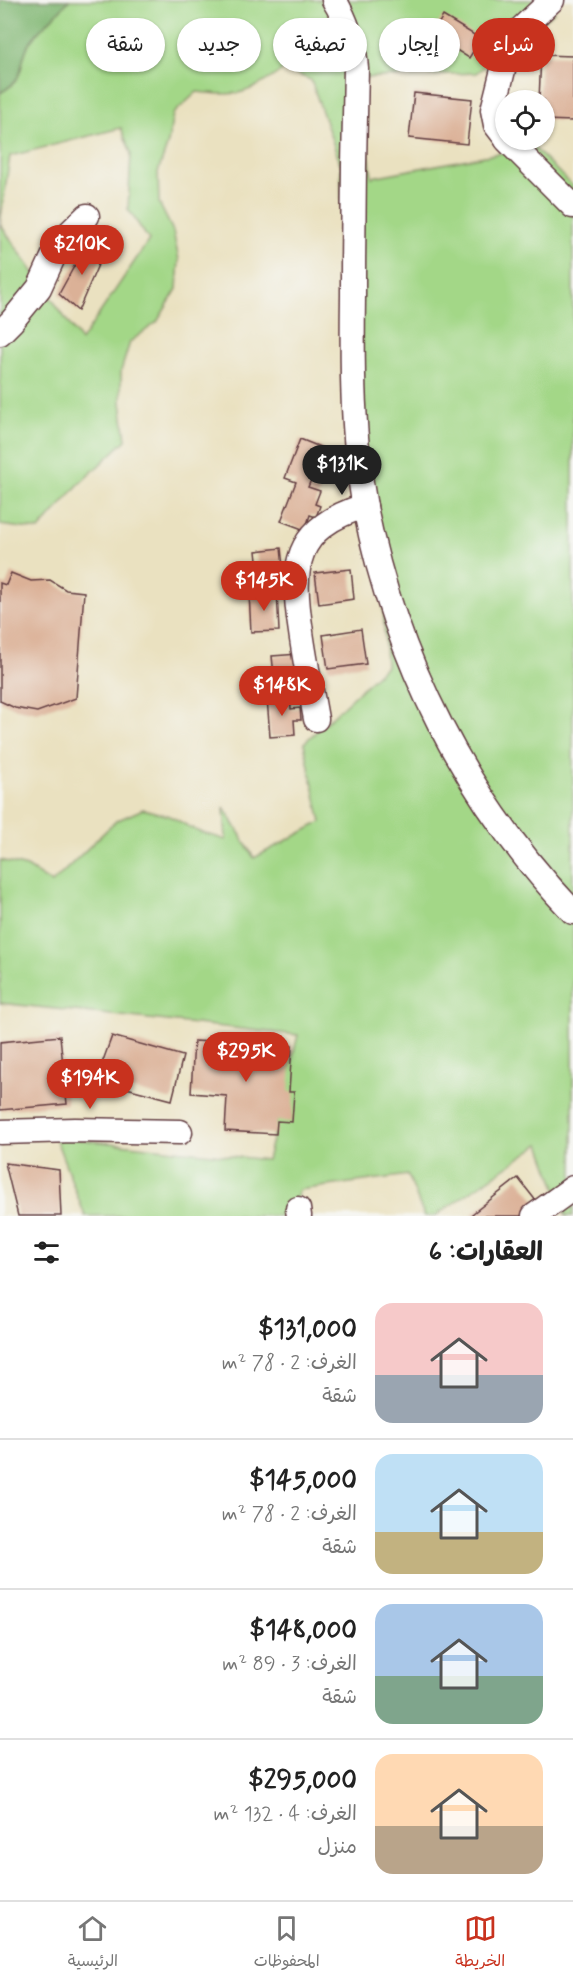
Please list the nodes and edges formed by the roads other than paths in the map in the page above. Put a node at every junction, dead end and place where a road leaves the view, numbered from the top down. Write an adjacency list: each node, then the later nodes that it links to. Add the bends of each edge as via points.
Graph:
1 (334, 0): 10 (street, via 348,28 356,68 352,336 356,432)
2 (552, 0): 3 (street, via 522,28 506,58)
3 (498, 90)
4 (495, 102): 5 (street)
5 (495, 120)
6 (517, 150): 7 (street)
7 (573, 206)
8 (87, 216): 9 (street, via 60,242 39,288)
9 (0, 333)
10 (365, 506): 11 (street, via 328,521 305,546 298,562 297,606); 12 (street, via 394,618 438,722 454,753 522,855)
11 (316, 719)
12 (573, 912)
13 (0, 1132): 14 (street)
14 (180, 1132)
15 (573, 1188): 16 (street)
16 (543, 1213)

